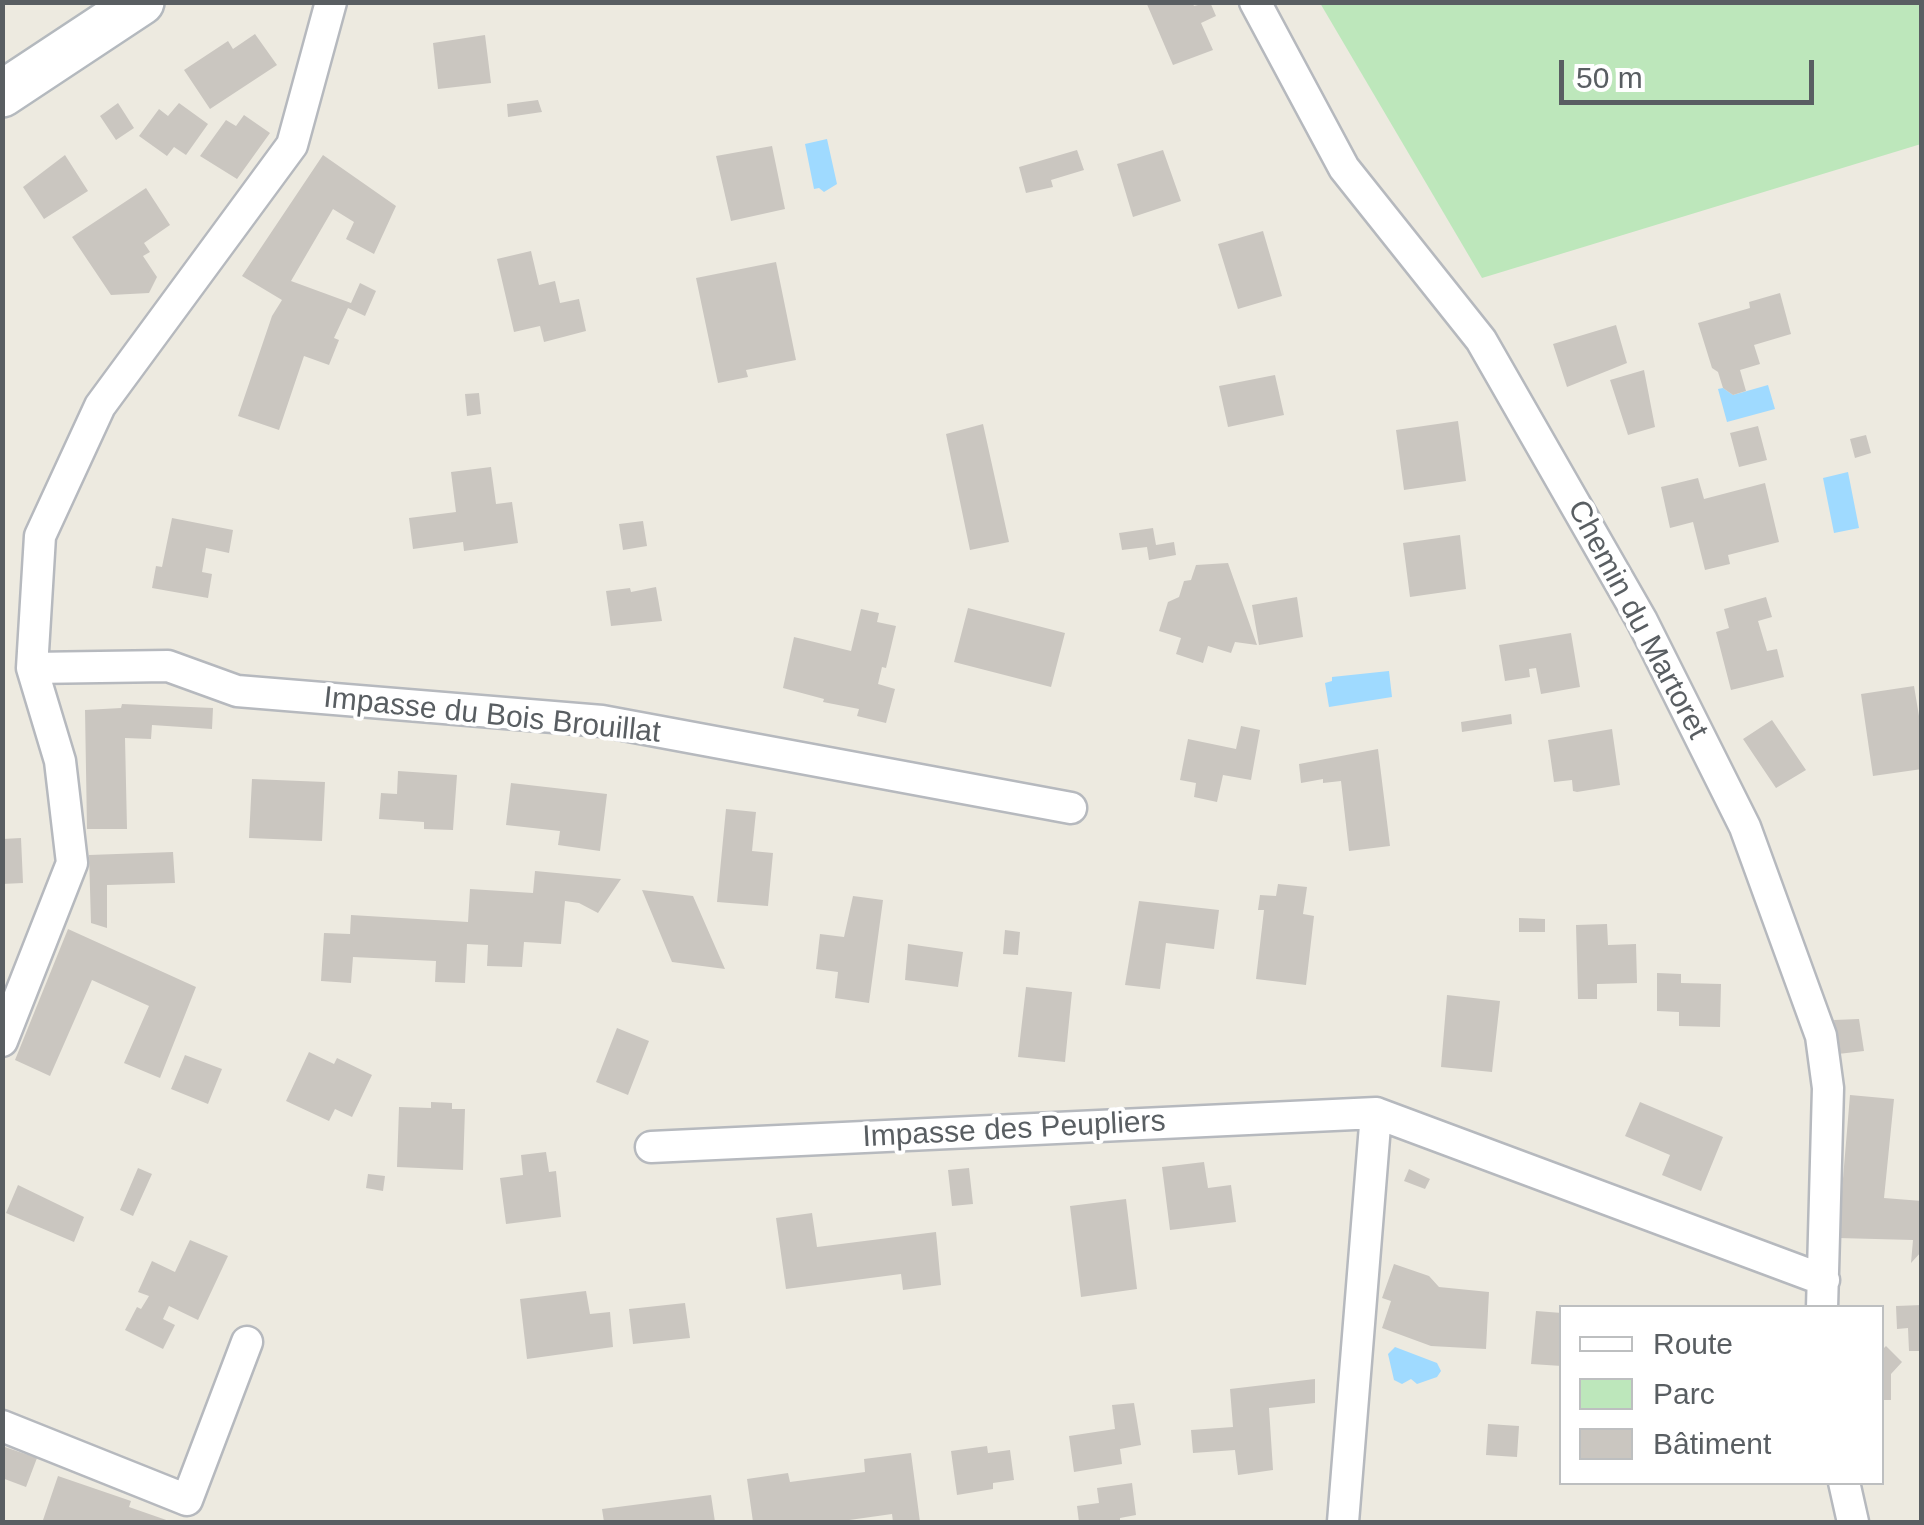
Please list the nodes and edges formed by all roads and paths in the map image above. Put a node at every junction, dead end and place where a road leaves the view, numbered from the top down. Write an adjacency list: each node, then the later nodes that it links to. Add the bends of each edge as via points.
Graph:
1 (140, 2): 4 (main road)
2 (331, 2): 5 (street, via 292,144 100,406 40,536)
3 (1255, 2): 10 (street, Chemin du Martoret, via 1344,168 1481,340 1642,621 1745,827 1821,1036 1828,1088)
4 (2, 94)
5 (32, 668): 6 (street, Impasse du Bois Brouillat, via 168,666 237,691 602,721); 7 (street, via 60,761 72,863)
6 (1071, 808)
7 (2, 1041)
8 (1376, 1113): 9 (street, Impasse des Peupliers); 10 (street, Impasse des Peupliers); 14 (street)
9 (651, 1147)
10 (1823, 1294)
11 (248, 1342): 12 (street, via 187,1500)
12 (2, 1426)
13 (1845, 1485): 15 (street)
14 (1343, 1522)
15 (1853, 1522)

